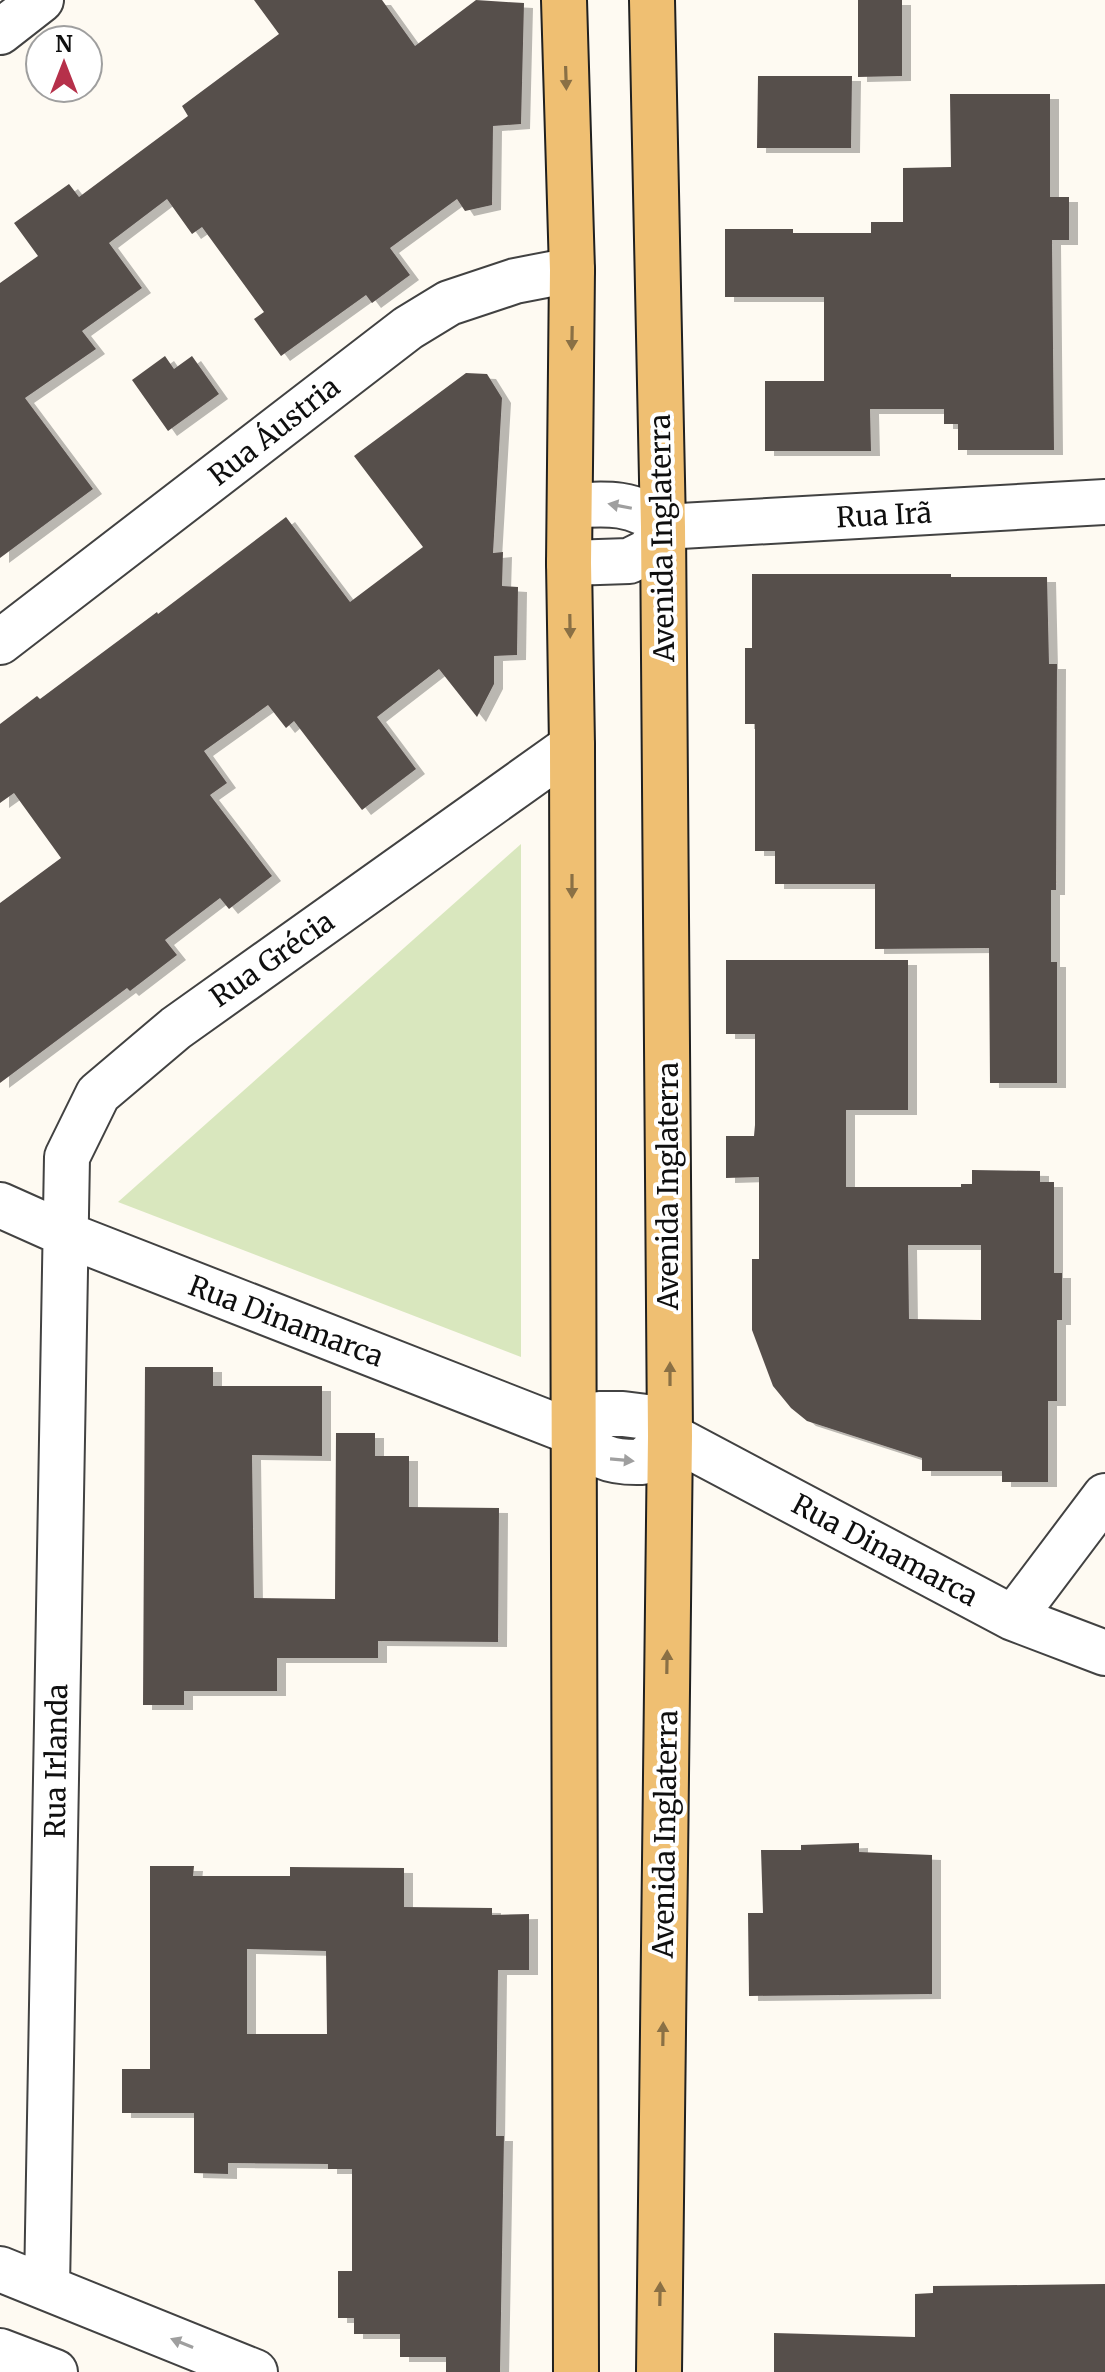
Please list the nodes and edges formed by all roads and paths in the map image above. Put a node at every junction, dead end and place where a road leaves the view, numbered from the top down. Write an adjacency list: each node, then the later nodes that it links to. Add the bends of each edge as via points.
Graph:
1 (41, 0): 4 (street)
2 (564, 0): 5 (main road, one-way to 5)
3 (652, 0): 8 (main road, Avenida Inglaterra)
4 (0, 32)
5 (572, 270): 7 (main road, one-way to 7); 10 (street, Rua Áustria, via 515,281 449,303 408,328)
6 (1105, 502): 8 (street, Rua Irã)
7 (570, 506): 8 (street, one-way to 7, via 651,514 636,509 607,503); 9 (main road)
8 (663, 527): 9 (street, via 649,551 629,561); 15 (main road, Avenida Inglaterra, one-way to 8)
9 (569, 563): 11 (main road, one-way to 11)
10 (0, 642)
11 (572, 746): 13 (street, Rua Grécia, via 176,1028 98,1094 67,1157); 14 (main road, one-way to 14)
12 (0, 1205): 13 (street, Rua Dinamarca)
13 (65, 1234): 14 (street, Rua Dinamarca); 20 (street, Rua Irlanda)
14 (574, 1433): 15 (street, Rua Dinamarca, via 599,1414 623,1414 647,1417); 24 (main road)
15 (670, 1436): 17 (street, Rua Dinamarca); 25 (main road, Avenida Inglaterra, one-way to 15)
16 (1105, 1496): 17 (street)
17 (1013, 1618): 18 (street, Rua Dinamarca)
18 (1105, 1653)
19 (0, 2269): 20 (street)
20 (47, 2288): 23 (street, one-way to 20)
21 (0, 2351): 22 (street)
22 (55, 2372)
23 (255, 2372)
24 (576, 2372)
25 (659, 2372)

